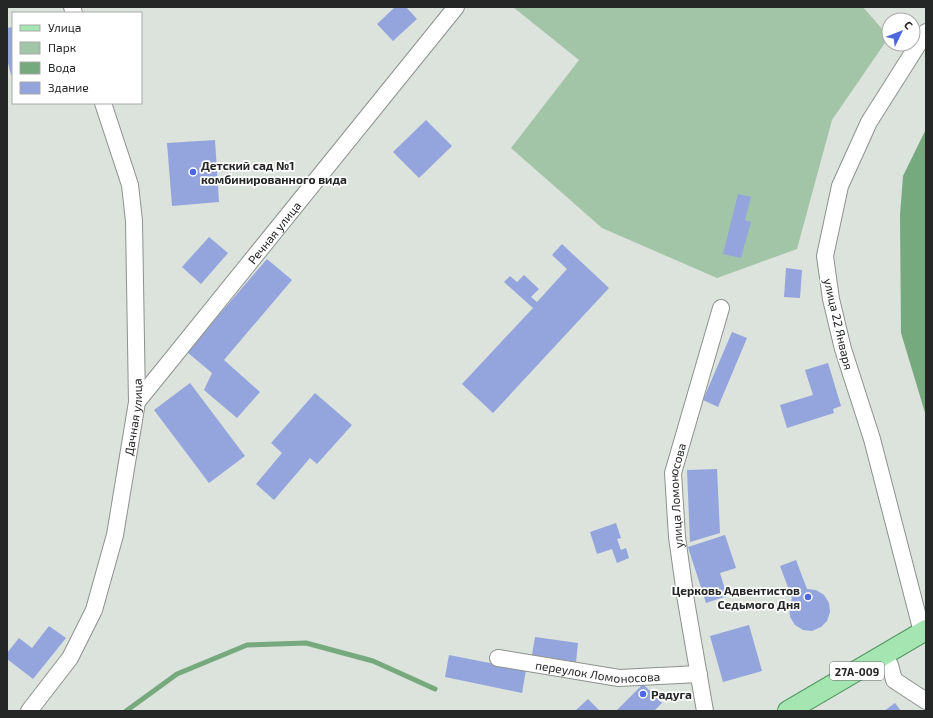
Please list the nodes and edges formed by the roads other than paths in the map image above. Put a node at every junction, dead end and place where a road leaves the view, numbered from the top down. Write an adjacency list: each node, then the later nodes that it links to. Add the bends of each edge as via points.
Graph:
1 (456, 7): 5 (street, Речная улица)
2 (926, 32): 6 (street, улица 22 Января, via 862,137 840,186 825,256 831,299 843,349 872,439)
3 (103, 104): 5 (street, Дачная улица, via 130,185 134,221)
4 (722, 308): 9 (street, улица Ломоносова, via 673,473 677,537)
5 (136, 402): 11 (street, Дачная улица, via 115,535 94,610 70,658)
6 (924, 631): 7 (main road, 27А-009)
7 (884, 655): 10 (street, via 894,680); 13 (main road, 27А-009)
8 (498, 658): 9 (street, переулок Ломоносова, via 619,678)
9 (699, 674): 12 (street, улица Ломоносова)
10 (926, 701)
11 (29, 711)
12 (705, 711)
13 (788, 711)

